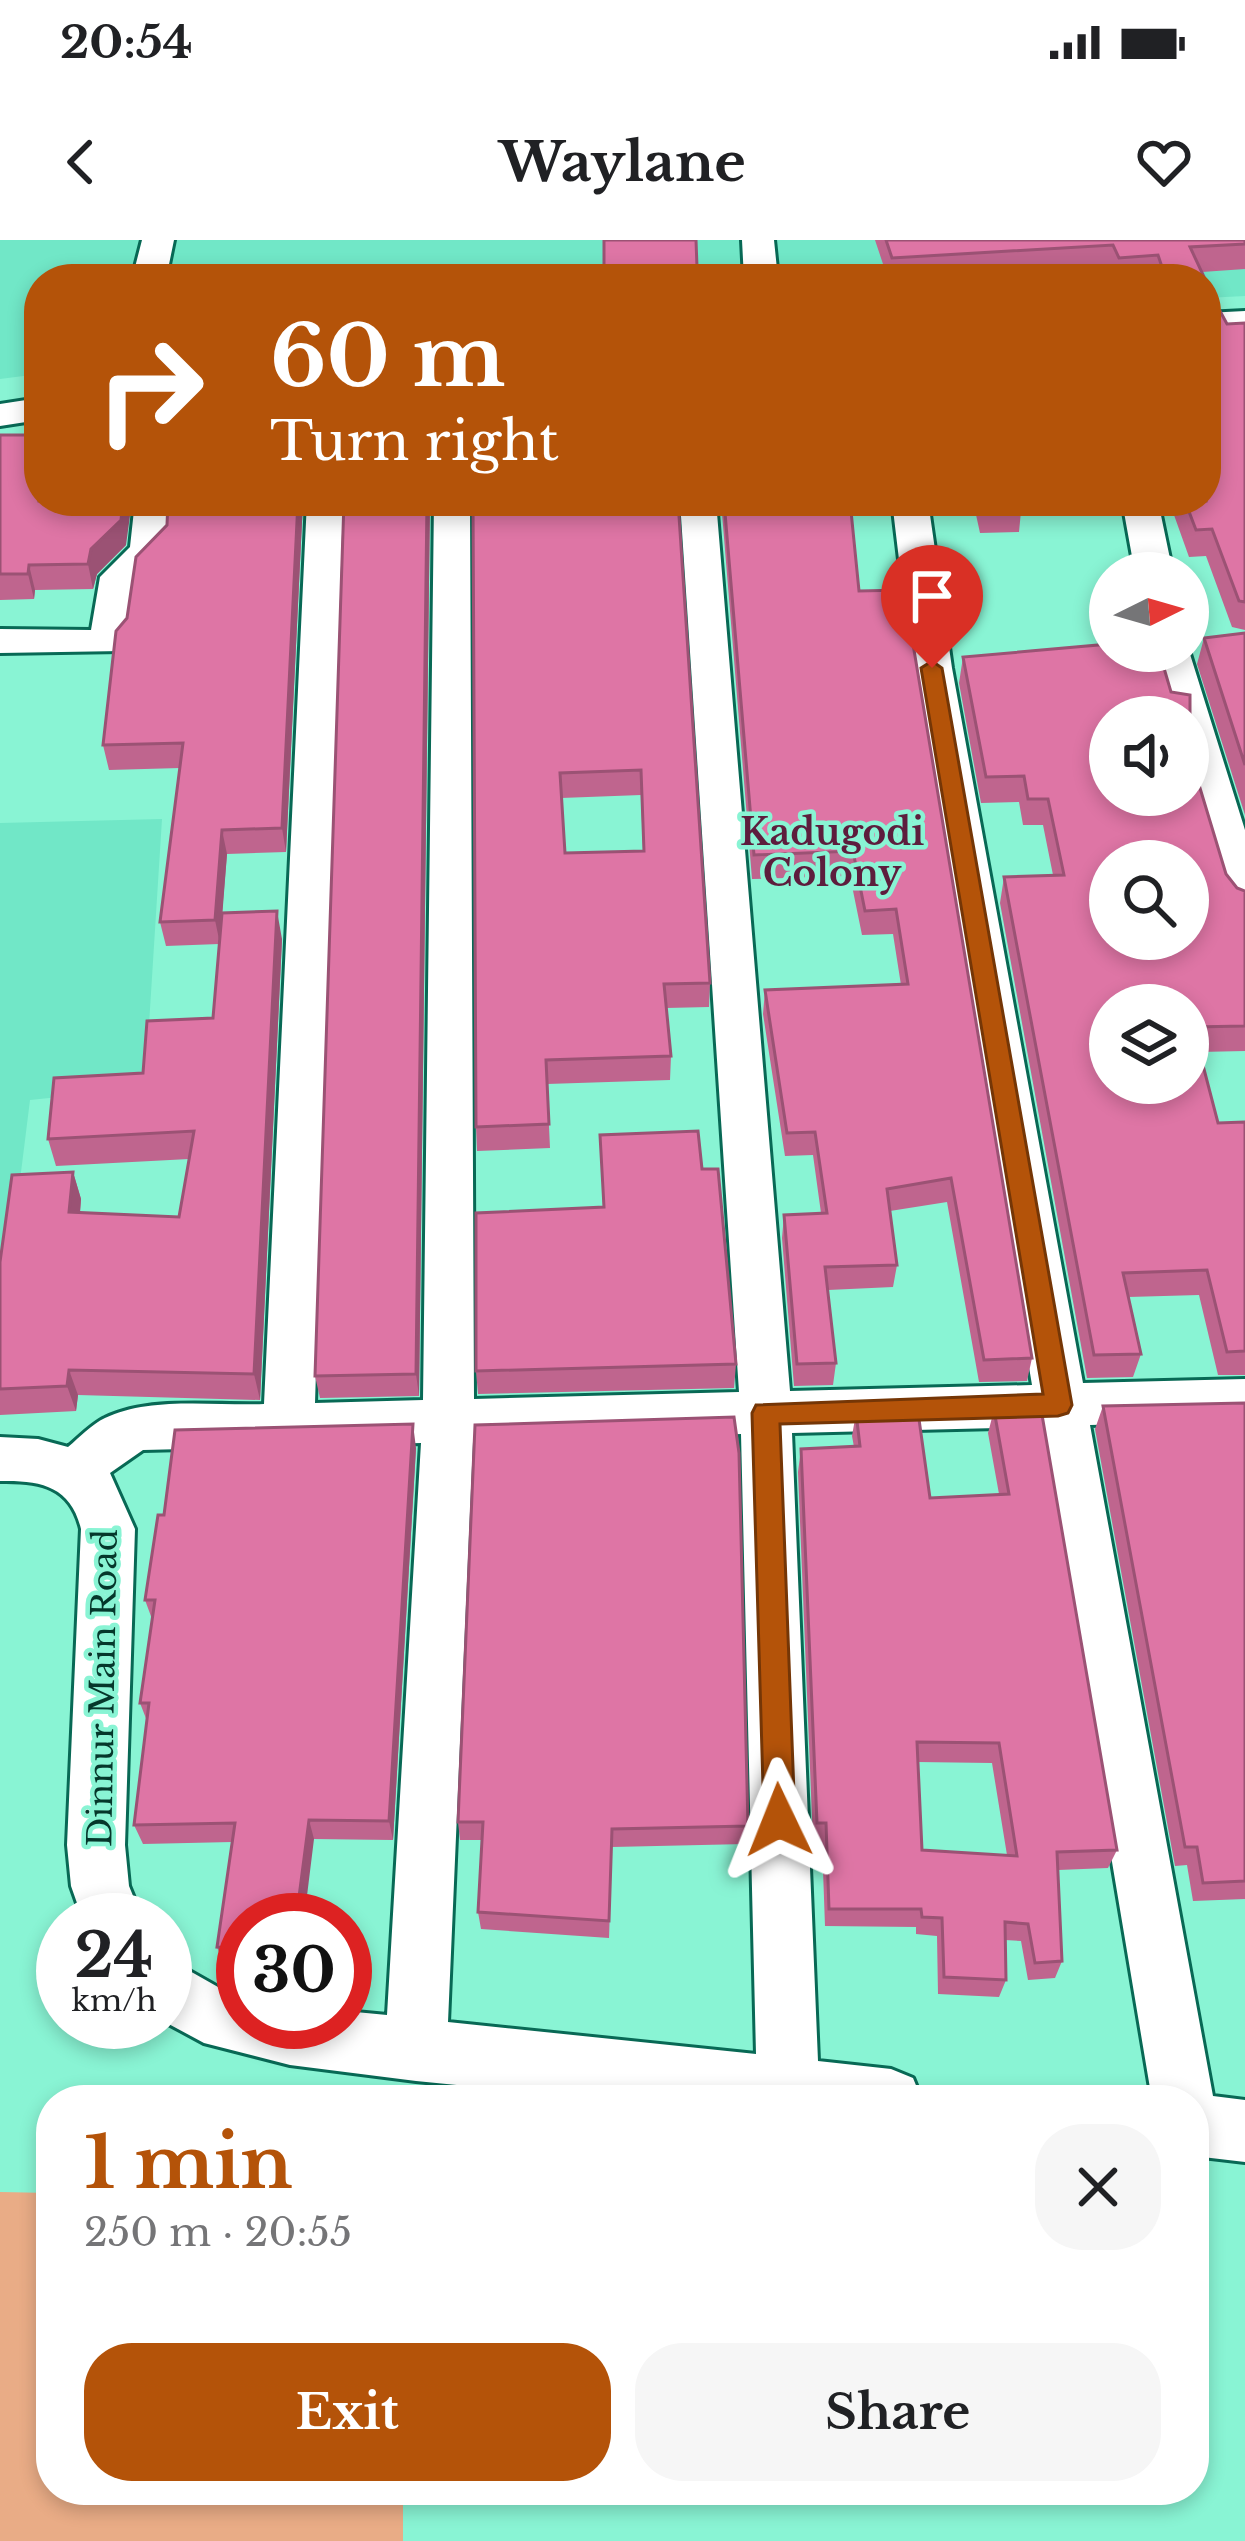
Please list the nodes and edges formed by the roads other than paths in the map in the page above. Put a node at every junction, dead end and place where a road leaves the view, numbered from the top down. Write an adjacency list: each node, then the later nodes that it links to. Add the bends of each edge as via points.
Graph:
1 (151, 516): 8 (street, via 148,550 119,577 109,642)
2 (324, 516): 15 (street)
3 (452, 516): 14 (street)
4 (699, 516): 13 (street)
5 (914, 516): 12 (street, via 955,666)
6 (1142, 516): 7 (street)
7 (1150, 552)
8 (0, 641)
9 (1193, 672): 10 (street)
10 (1245, 899)
11 (1245, 1400): 12 (street)
12 (1058, 1405): 13 (street); 23 (street)
13 (766, 1413): 14 (street); 22 (street)
14 (448, 1420): 15 (street); 20 (street)
15 (289, 1423): 17 (street, via 120,1434)
16 (0, 1459): 17 (street, via 55,1460)
17 (76, 1471): 18 (street, Dinnur Main Road, via 105,1508 108,1529 96,1845)
18 (103, 1893)
19 (192, 2004): 20 (street, via 244,2026)
20 (416, 2051): 21 (street)
21 (724, 2085)
22 (788, 2085)
23 (1181, 2085)
24 (1209, 2127): 25 (street)
25 (1245, 2131)

